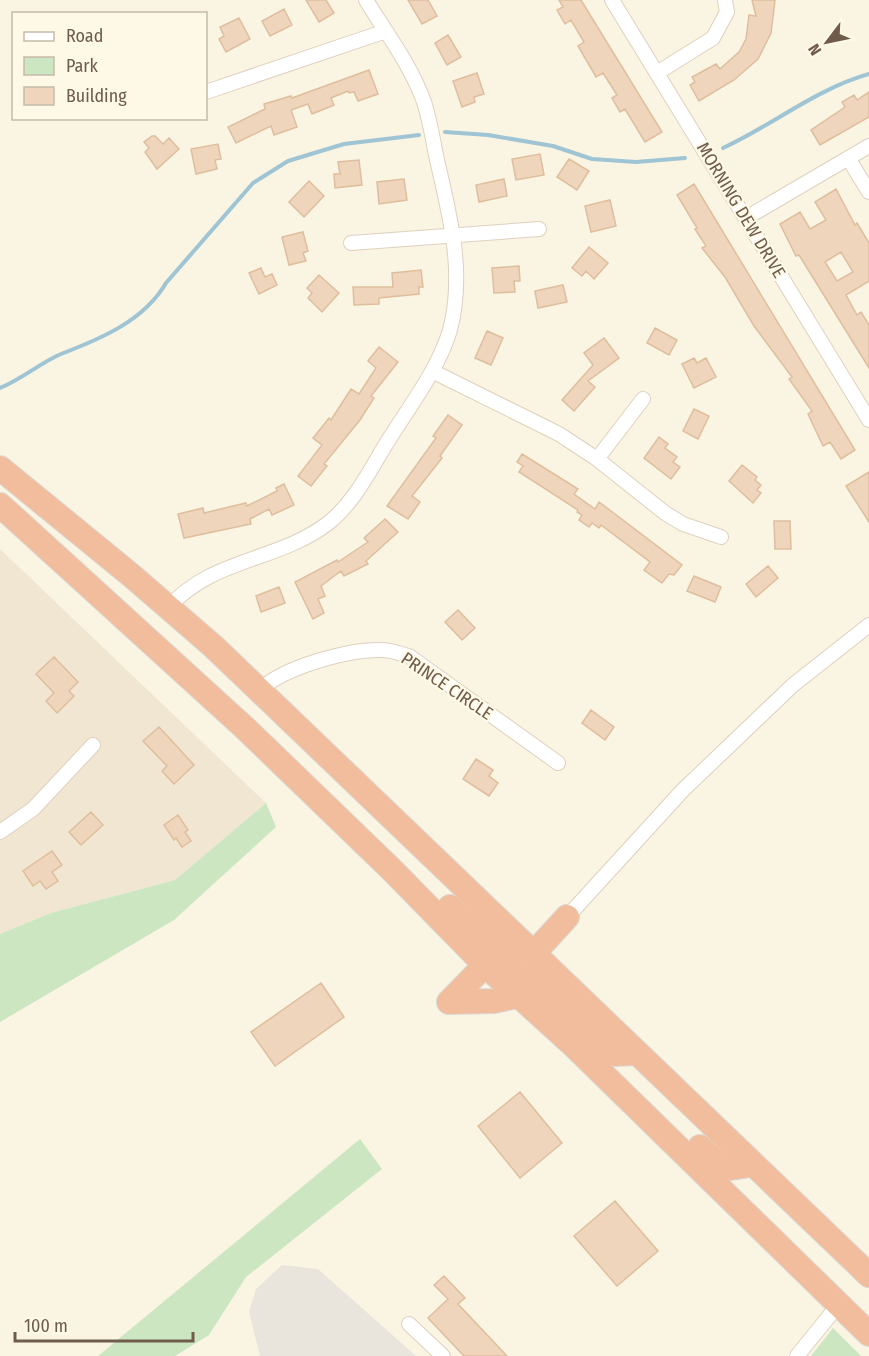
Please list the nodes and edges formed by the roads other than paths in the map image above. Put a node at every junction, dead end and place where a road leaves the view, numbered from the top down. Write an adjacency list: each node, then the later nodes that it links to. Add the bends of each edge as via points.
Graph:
1 (366, 0): 4 (street)
2 (612, 0): 5 (street, MORNING DEW DRIVE)
3 (724, 0): 5 (street, via 727,12 713,38)
4 (386, 31): 6 (street); 12 (street, via 424,103)
5 (657, 73): 10 (street, MORNING DEW DRIVE)
6 (207, 92)
7 (869, 146): 8 (street)
8 (848, 158): 9 (street); 10 (street)
9 (869, 192)
10 (746, 218): 16 (street, MORNING DEW DRIVE)
11 (539, 228): 12 (street)
12 (453, 236): 13 (street); 14 (street, via 457,294 449,330)
13 (351, 243)
14 (432, 371): 17 (street, via 559,434); 21 (street, via 362,484 329,523 287,547 204,577)
15 (643, 399): 17 (street)
16 (869, 420)
17 (597, 459): 20 (street, via 683,524)
18 (0, 468): 21 (highway)
19 (0, 505): 24 (highway)
20 (722, 537)
21 (169, 607): 23 (highway)
22 (869, 625): 30 (street, via 793,685 683,790)
23 (260, 690): 26 (street, PRINCE CIRCLE, via 298,667 360,653 392,651 410,657); 27 (highway)
24 (240, 724): 27 (highway, via 249,715 267,718 321,768); 29 (highway)
25 (93, 745): 28 (street, via 33,809)
26 (558, 763)
27 (338, 765): 31 (highway)
28 (0, 832)
29 (393, 871): 32 (highway, via 408,867 479,934 499,947); 33 (highway)
30 (567, 917): 31 (highway); 32 (highway)
31 (510, 930): 32 (highway)
32 (534, 953): 35 (highway)
33 (485, 965): 34 (highway); 34 (highway, via 449,1002 494,1001); 35 (highway, via 522,975 615,1054)
34 (521, 995): 36 (highway)
35 (638, 1053): 37 (highway)
36 (645, 1116): 37 (highway, via 663,1112 724,1169 744,1167); 39 (highway)
37 (749, 1161): 38 (highway)
38 (869, 1275)
39 (839, 1304): 41 (highway); 43 (street)
40 (410, 1324): 42 (street)
41 (867, 1332)
42 (443, 1356)
43 (797, 1356)

